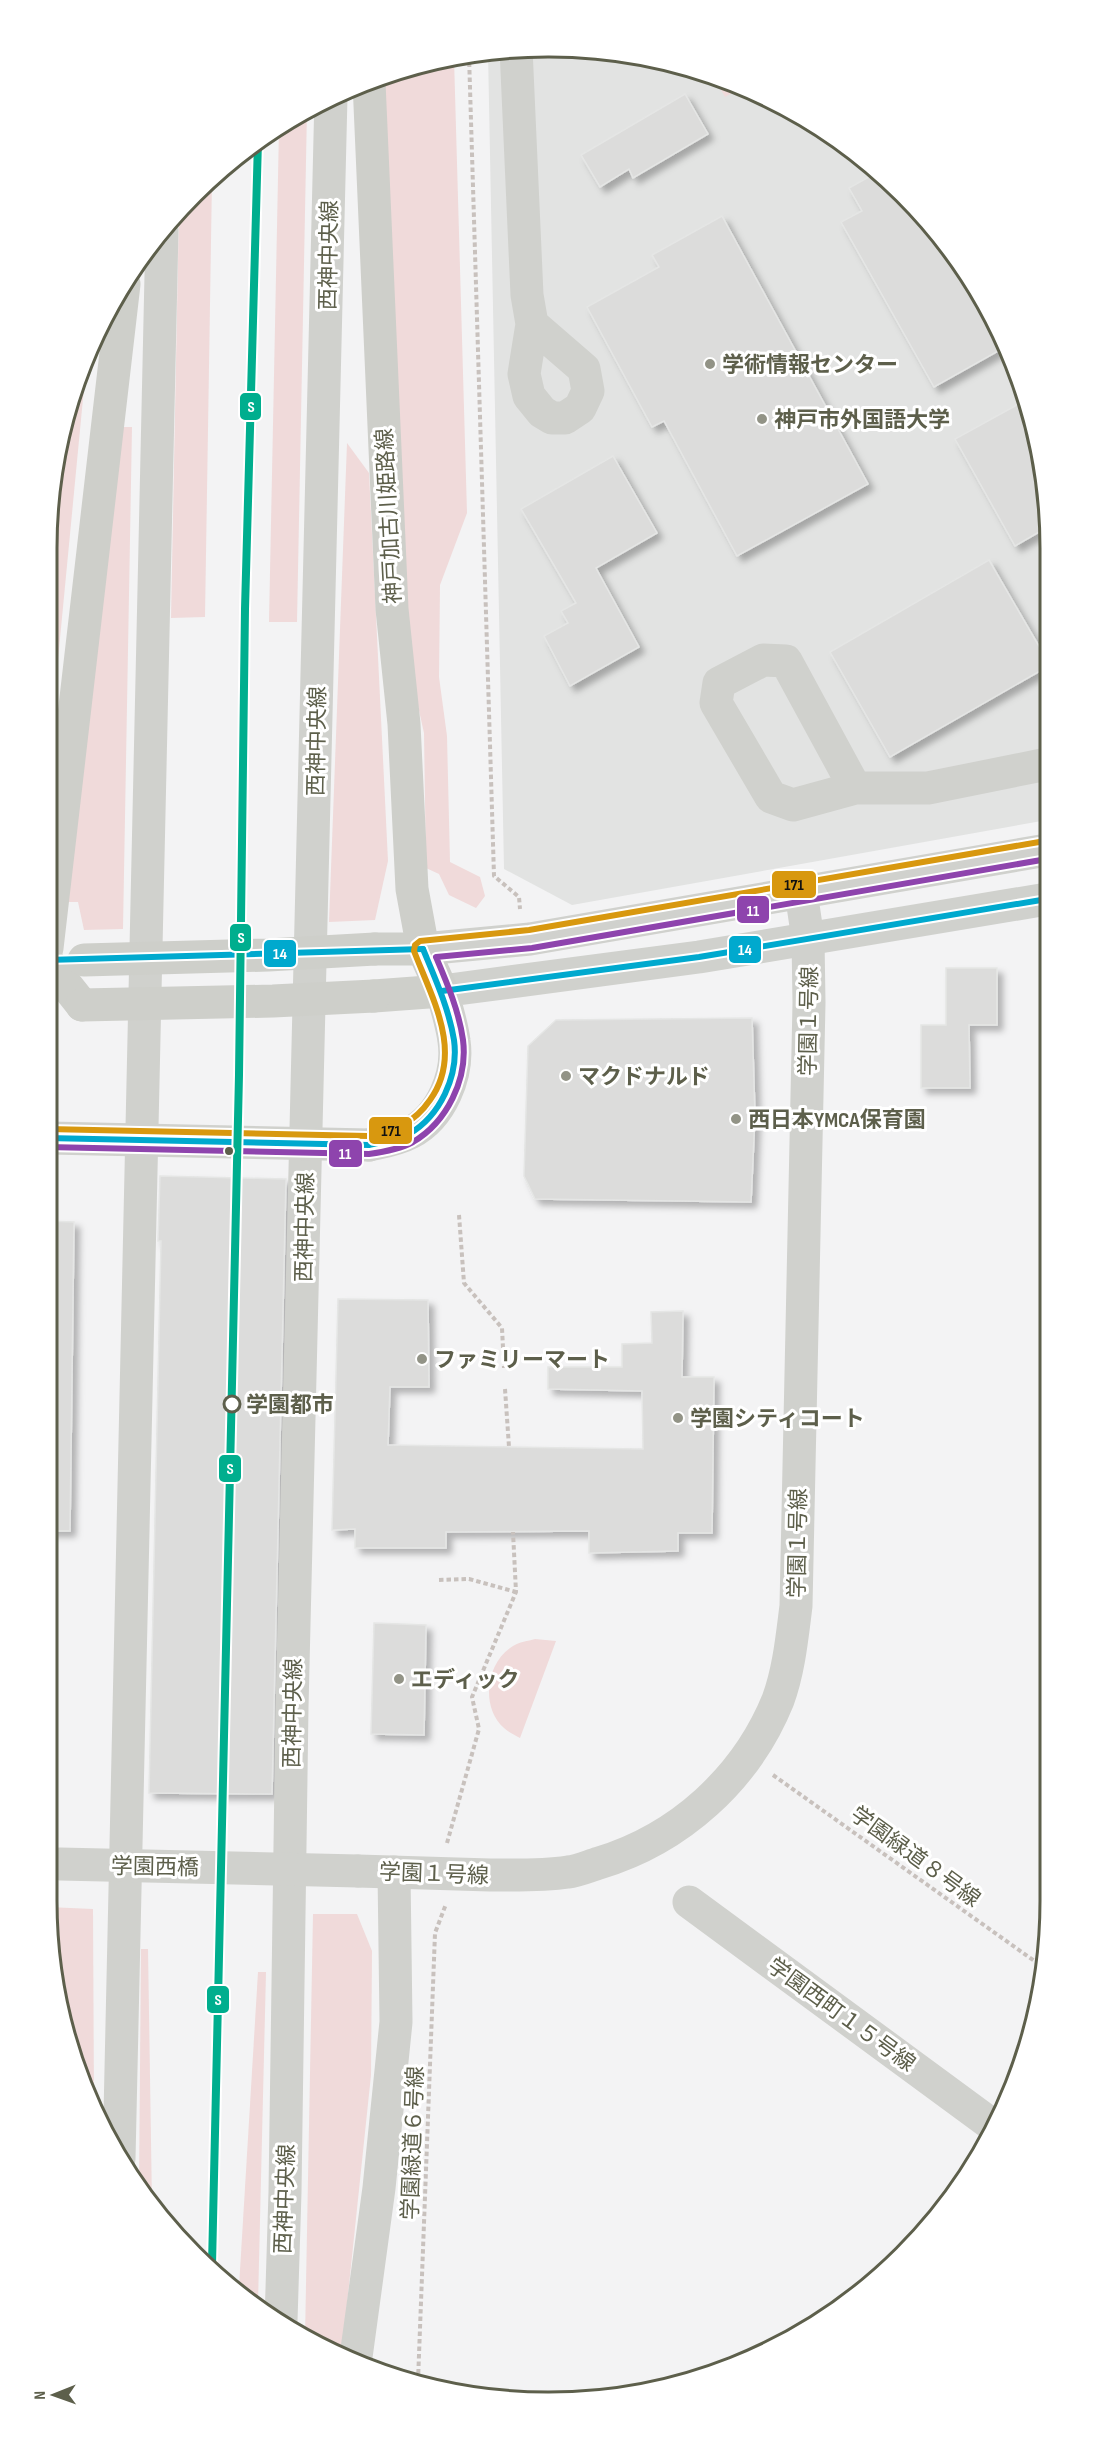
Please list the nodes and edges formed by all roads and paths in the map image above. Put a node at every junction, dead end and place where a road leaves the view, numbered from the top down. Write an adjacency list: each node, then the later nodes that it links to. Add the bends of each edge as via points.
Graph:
1 (516, 58): 7 (street, via 527,295)
2 (469, 63): 14 (path, via 494,876 519,897)
3 (369, 91): 16 (main road, 神戸加古川姫路線, via 392,609 404,724 412,889)
4 (331, 108): 40 (street, 西神中央線)
5 (162, 246): 39 (street)
6 (121, 306): 11 (main road)
7 (532, 324)
8 (1040, 765): 9 (street, via 928,788)
9 (855, 788): 9 (street, via 786,661 763,660 719,683 716,703 771,797 793,805)
10 (1040, 851): 12 (street)
11 (57, 854)
12 (801, 892): 15 (street, 学園１号線); 16 (street, via 530,939)
13 (1040, 899): 15 (street)
14 (521, 910)
15 (808, 939): 19 (street); 34 (street, 学園１号線, via 796,1606 790,1653 766,1726 712,1799 665,1834 626,1855 569,1872 532,1875)
16 (423, 949): 17 (main road, bridge); 19 (main road, 神戸加古川姫路線)
17 (57, 960)
18 (57, 974): 21 (main road)
19 (442, 991): 21 (main road, bridge, via 273,1001); 22 (street, bridge, via 455,1042 448,1090 438,1108 412,1132 390,1141 369,1145)
20 (57, 1004): 21 (main road)
21 (82, 1005)
22 (57, 1138)
23 (459, 1215): 24 (path, via 464,1283 502,1328)
24 (504, 1368)
25 (505, 1389): 26 (path)
26 (509, 1447)
27 (513, 1532): 29 (path)
28 (439, 1580): 29 (path, via 469,1579)
29 (516, 1592): 31 (path, via 472,1696 479,1729)
30 (773, 1774): 37 (path, 学園緑道８号線)
31 (447, 1840)
32 (57, 1864): 33 (street, 学園西橋, bridge)
33 (358, 1871): 34 (street, 学園１号線)
34 (394, 1872): 41 (street, via 396,2022)
35 (689, 1902): 38 (street, 学園西町１５号線)
36 (445, 1908): 42 (path, 学園緑道６号線, via 435,1933)
37 (1036, 1962)
38 (987, 2121)
39 (119, 2139)
40 (280, 2312)
41 (357, 2353)
42 (418, 2374)

